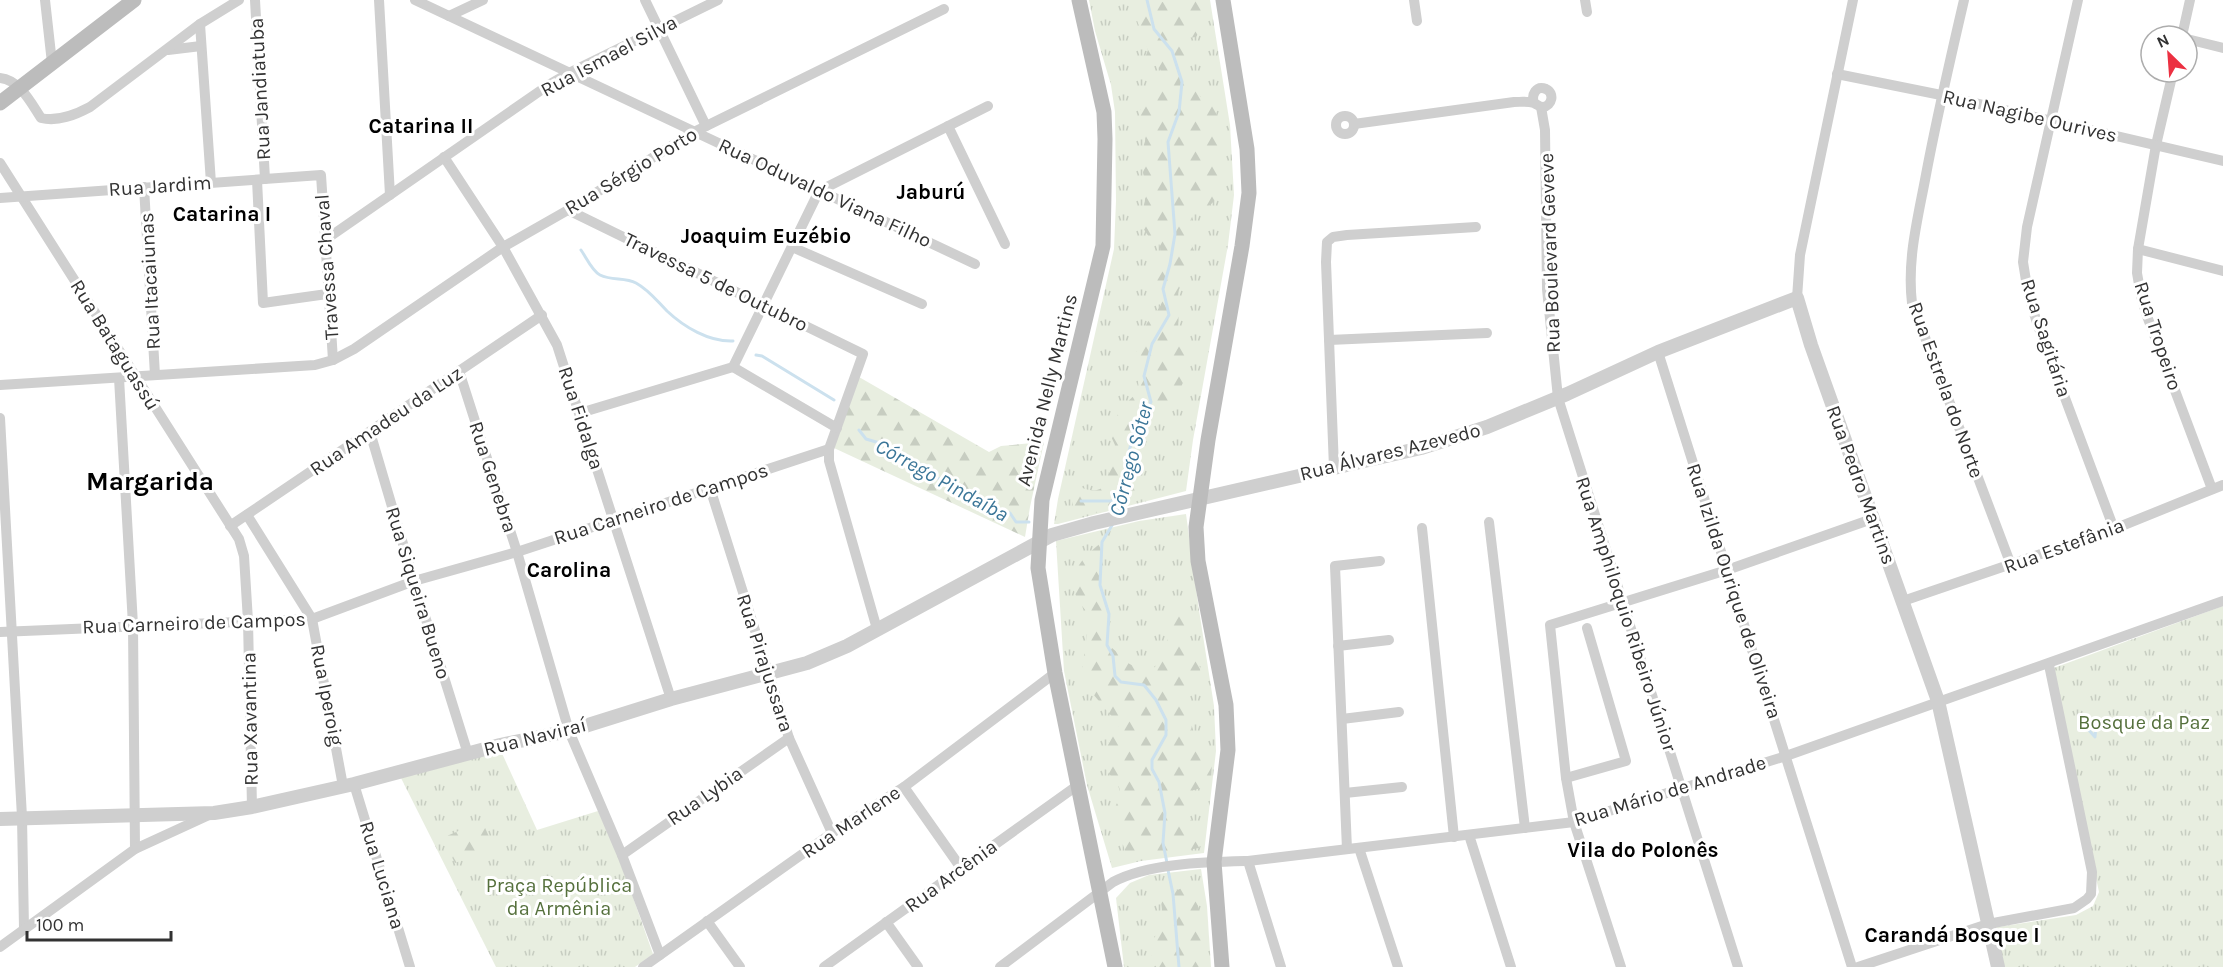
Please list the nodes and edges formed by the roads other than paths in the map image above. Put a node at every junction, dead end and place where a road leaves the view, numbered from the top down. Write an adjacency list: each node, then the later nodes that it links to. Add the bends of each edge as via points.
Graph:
1 (45, 0): 29 (street)
2 (134, 0): 29 (main road)
3 (239, 0): 22 (street)
4 (255, 0): 48 (street, Rua Jandiatuba)
5 (379, 0): 52 (street)
6 (415, 0): 20 (street, Rua Oduvaldo Viana Filho)
7 (483, 0): 20 (street)
8 (645, 0): 24 (street)
9 (718, 0): 24 (street, Rua Ismael Silva)
10 (1079, 0): 97 (main road, Avenida Nelly Martins, via 1104,112 1102,246 1042,500)
11 (1223, 0): 89 (main road, via 1247,149 1249,193)
12 (1414, 0): 21 (street)
13 (1585, 0): 19 (street)
14 (1853, 0): 31 (street, Rua Pedro Martins)
15 (1964, 0): 35 (street, Rua Estrela do Norte)
16 (2078, 0): 38 (street, Rua Sagitária)
17 (2190, 0): 23 (street)
18 (944, 9): 40 (street, Rua Sérgio Porto)
19 (1587, 12)
20 (449, 16): 30 (street, Rua Oduvaldo Viana Filho)
21 (1417, 21)
22 (200, 24): 26 (street); 28 (street)
23 (2185, 24)
24 (659, 29): 30 (street, Rua Ismael Silva); 40 (street)
25 (2199, 42): 27 (street)
26 (201, 46): 28 (street); 49 (street)
27 (2223, 48)
28 (165, 51): 34 (street, via 90,107 52,120 41,117)
29 (52, 63): 34 (main road)
30 (569, 73): 42 (street, Rua Oduvaldo Viana Filho); 44 (street, Rua Ismael Silva)
31 (1837, 74): 35 (street, Rua Nagibe Ourives); 65 (street, Rua Pedro Martins, via 1800,255)
32 (0, 78): 34 (street)
33 (2170, 84): 43 (street, Rua Tropeiro)
34 (20, 87): 36 (main road)
35 (1941, 95): 38 (street, Rua Nagibe Ourives); 100 (street, Rua Estrela do Norte, via 1911,252 1912,303)
36 (0, 103)
37 (988, 106): 41 (street)
38 (2050, 122): 43 (street, Rua Nagibe Ourives); 96 (street, Rua Sagitária, via 2023,262 2037,323)
39 (1354, 124): 79 (street, Rua Boulevard Geveve, via 1514,102 1537,105 1545,130 1547,289)
40 (706, 126): 42 (street, Rua Sérgio Porto)
41 (948, 126): 51 (street); 58 (street)
42 (694, 132): 51 (street, Rua Oduvaldo Viana Filho); 55 (street, Rua Sérgio Porto)
43 (2156, 145): 45 (street, Rua Nagibe Ourives); 61 (street, Rua Tropeiro)
44 (444, 157): 52 (street, Rua Ismael Silva); 59 (street, Rua Fidalga)
45 (2223, 161)
46 (0, 163): 53 (street, Rua Bataguassú)
47 (321, 175): 48 (street, Rua Jardim); 57 (street, Travessa Chaval)
48 (261, 179): 49 (street, Rua Jardim); 64 (street, Rua Jandiatuba, via 263,303)
49 (212, 183): 50 (street, Rua Jardim)
50 (144, 188): 53 (street, Rua Jardim); 75 (street, Rua Itacaiunas)
51 (819, 191): 60 (street); 62 (street, Rua Oduvaldo Viana Filho)
52 (390, 195): 57 (street, Rua Ismael Silva)
53 (21, 196): 54 (street, Rua Jardim); 76 (street, Rua Bataguassú)
54 (0, 198)
55 (568, 210): 59 (street, Rua Sérgio Porto); 67 (street, Travessa 5 de Outubro)
56 (1476, 227): 70 (street, via 1333,237 1327,242 1326,262)
57 (325, 240): 64 (street, Travessa Chaval)
58 (1005, 244)
59 (503, 247): 68 (street, Rua Fidalga); 72 (street, Rua Sérgio Porto)
60 (792, 247): 66 (street); 67 (street)
61 (2138, 249): 63 (street); 88 (street, Rua Tropeiro, via 2137,273 2144,306)
62 (975, 264)
63 (2223, 271)
64 (327, 294): 72 (street, Travessa Chaval)
65 (1797, 298): 71 (street, Rua Álvares Azevedo); 91 (street, Rua Pedro Martins)
66 (922, 304)
67 (764, 305): 73 (street); 82 (street, Travessa 5 de Outubro, via 863,354)
68 (542, 315): 74 (street, Rua Amadeu da Luz); 80 (street, Rua Fidalga, via 557,345)
69 (1487, 333): 70 (street)
70 (1329, 340): 85 (street)
71 (1658, 352): 79 (street, Rua Álvares Azevedo); 101 (street, Rua Izilda Ourique de Oliveira)
72 (333, 360): 75 (street, Rua Sérgio Porto, via 315,365)
73 (733, 367): 80 (street); 82 (street)
74 (459, 371): 83 (street, Rua Amadeu da Luz); 98 (street, Rua Genebra)
75 (155, 375): 76 (street, Rua Sérgio Porto)
76 (135, 376): 77 (street, Rua Sérgio Porto); 94 (street, Rua Bataguassú)
77 (119, 378): 78 (street, Rua Sérgio Porto); 108 (street)
78 (0, 385)
79 (1558, 398): 85 (street, Rua Álvares Azevedo, via 1421,448); 105 (street, Rua Amphiloquio Ribeiro Júnior)
80 (580, 413): 92 (street, Rua Fidalga)
81 (0, 418): 111 (street)
82 (837, 428): 84 (street)
83 (370, 432): 90 (street, Rua Amadeu da Luz); 102 (street, Rua Siqueira Bueno)
84 (829, 449): 87 (street, Rua Carneiro de Campos); 110 (street, via 829,461)
85 (1334, 468): 89 (street, Rua Álvares Azevedo)
86 (2223, 485): 88 (street, Rua Estefânia)
87 (710, 488): 92 (street, Rua Carneiro de Campos); 117 (street, Rua Pirajussara)
88 (2212, 489): 96 (street, Rua Estefânia)
89 (1198, 498): 97 (street, Rua Álvares Azevedo, via 1094,523); 148 (main road, via 1198,557 1226,705 1228,750)
90 (247, 515): 94 (street, Rua Amadeu da Luz); 106 (street, Rua Iperoig)
91 (1872, 519): 101 (street); 103 (street, Rua Pedro Martins)
92 (614, 520): 98 (street, Rua Carneiro de Campos); 118 (street, Rua Fidalga)
93 (1489, 522): 139 (street)
94 (230, 526): 107 (street, Rua Xavantina, via 244,556)
95 (1422, 528): 142 (street)
96 (2114, 529): 100 (street, Rua Estefânia)
97 (1038, 542): 110 (street, Rua Naviraí); 116 (main road, Avenida Nelly Martins, via 1038,568)
98 (517, 552): 102 (street, Rua Carneiro de Campos); 122 (street, Rua Genebra)
99 (1380, 561): 114 (street, via 1335,566)
100 (2011, 565): 103 (street, Rua Estefânia)
101 (1728, 570): 105 (street); 125 (street, Rua Izilda Ourique de Oliveira)
102 (414, 581): 106 (street, Rua Carneiro de Campos); 124 (street, Rua Siqueira Bueno)
103 (1903, 601): 119 (street, Rua Pedro Martins)
104 (2223, 601): 115 (street, Rua Mário de Andrade)
105 (1623, 602): 126 (street, via 1550,624); 131 (street, Rua Amphiloquio Ribeiro Júnior)
106 (312, 619): 107 (street, Rua Carneiro de Campos); 127 (street, Rua Iperoig)
107 (248, 621): 108 (street, Rua Carneiro de Campos); 133 (street, Rua Xavantina)
108 (133, 625): 111 (street, Rua Carneiro de Campos); 135 (street)
109 (1587, 628): 126 (street, via 1626,761)
110 (877, 629): 117 (street, Rua Naviraí, via 807,663)
111 (12, 631): 112 (street, Rua Carneiro de Campos); 136 (street)
112 (0, 632)
113 (1389, 640): 114 (street)
114 (1338, 646): 121 (street)
115 (2049, 664): 119 (street, Rua Mário de Andrade); 153 (street, via 2093,887 2088,899 2074,908)
116 (1055, 673): 128 (main road, Avenida Nelly Martins); 129 (street, Rua Marlene)
117 (768, 675): 118 (street, Rua Naviraí); 123 (street, Rua Pirajussara)
118 (671, 699): 122 (street, Rua Naviraí)
119 (1938, 701): 125 (street, Rua Mário de Andrade); 153 (street, Rua Pedro Martins)
120 (1399, 712): 121 (street)
121 (1342, 719): 132 (street)
122 (569, 731): 124 (street, Rua Naviraí); 146 (street, Rua Genebra)
123 (789, 738): 140 (street, Rua Pirajussara); 146 (street, Rua Lybia)
124 (468, 754): 127 (street, Rua Naviraí)
125 (1786, 756): 131 (street, Rua Mário de Andrade); 170 (street, Rua Izilda Ourique de Oliveira)
126 (1566, 778): 138 (street)
127 (349, 785): 133 (street, Rua Naviraí); 157 (street, Rua Luciana)
128 (1078, 785): 149 (street, Rua Arcênia); 150 (main road, Avenida Nelly Martins)
129 (904, 787): 140 (street, Rua Marlene); 149 (street)
130 (1402, 787): 132 (street)
131 (1682, 788): 138 (street, Rua Mário de Andrade); 169 (street, Rua Amphiloquio Ribeiro Júnior)
132 (1345, 793): 145 (street)
133 (252, 807): 134 (street, Rua Naviraí)
134 (214, 813): 135 (street, Rua Naviraí); 144 (street)
135 (135, 814): 136 (street, Rua Naviraí); 144 (street)
136 (22, 818): 137 (street, Rua Naviraí); 154 (street)
137 (0, 819)
138 (1574, 822): 139 (street, Rua Mário de Andrade); 168 (street)
139 (1525, 828): 141 (street, Rua Mário de Andrade)
140 (832, 833): 151 (street, Rua Marlene)
141 (1469, 835): 142 (street, Rua Mário de Andrade); 167 (street)
142 (1454, 837): 143 (street, Rua Mário de Andrade)
143 (1359, 848): 145 (street, Rua Mário de Andrade); 166 (street)
144 (135, 849): 154 (street)
145 (1347, 849): 147 (street, Rua Mário de Andrade)
146 (622, 855): 156 (street, Rua Genebra)
147 (1248, 861): 148 (street, Rua Mário de Andrade); 165 (street)
148 (1215, 862): 150 (street, Rua Mário de Andrade, via 1128,874); 164 (main road)
149 (961, 868): 152 (street, Rua Arcênia)
150 (1099, 892): 162 (street, Rua Mário de Andrade); 163 (main road, Avenida Nelly Martins)
151 (707, 921): 156 (street, Rua Marlene); 159 (street)
152 (886, 922): 160 (street, Rua Arcênia); 161 (street)
153 (1989, 924): 171 (street); 172 (street, Rua Pedro Martins)
154 (24, 929): 155 (street)
155 (0, 947)
156 (660, 955): 158 (street, Rua Marlene)
157 (410, 967)
158 (644, 967)
159 (740, 967)
160 (824, 967)
161 (918, 967)
162 (1000, 967)
163 (1115, 967)
164 (1222, 967)
165 (1281, 967)
166 (1398, 967)
167 (1510, 967)
168 (1622, 967)
169 (1738, 967)
170 (1852, 967)
171 (1858, 967)
172 (1998, 967)

